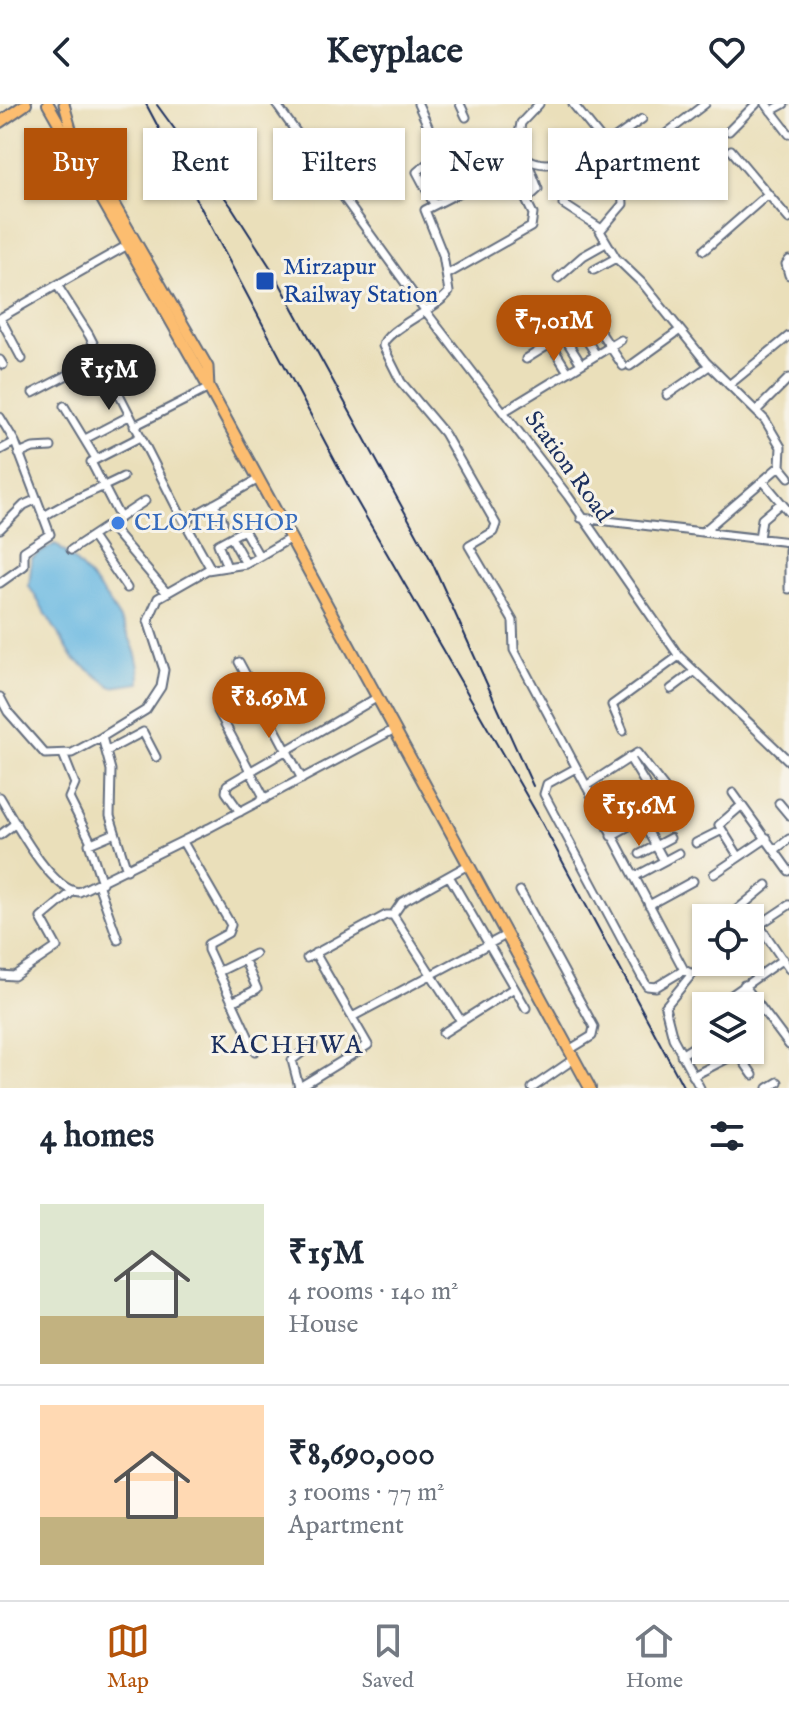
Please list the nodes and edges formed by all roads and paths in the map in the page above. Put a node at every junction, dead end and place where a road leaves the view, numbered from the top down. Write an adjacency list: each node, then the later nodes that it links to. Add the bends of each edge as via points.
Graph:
1 (26, 104): 15 (highway)
2 (48, 104): 36 (highway)
3 (64, 104): 65 (main road, via 71,129 208,367)
4 (276, 104): 46 (street, Station Road)
5 (418, 104): 16 (street)
6 (460, 104): 13 (street)
7 (539, 104): 17 (street)
8 (573, 104): 18 (street)
9 (705, 104): 20 (street)
10 (756, 104): 21 (street)
11 (784, 104): 12 (street)
12 (768, 108): 22 (street)
13 (466, 117)
14 (642, 119): 19 (street)
15 (0, 122)
16 (428, 128)
17 (521, 128)
18 (594, 128)
19 (628, 128)
20 (673, 128)
21 (729, 131)
22 (789, 134)
23 (731, 150): 26 (street)
24 (532, 173): 25 (street, via 538,189)
25 (532, 194)
26 (768, 194): 33 (street); 37 (street)
27 (432, 200): 31 (street)
28 (442, 200): 31 (street)
29 (526, 200): 41 (street, via 533,214 531,227)
30 (622, 200): 34 (street)
31 (434, 204): 41 (street, via 424,213)
32 (563, 204): 34 (street)
33 (789, 219)
34 (600, 228): 35 (street)
35 (606, 243): 38 (street); 43 (street)
36 (126, 246): 44 (street); 65 (highway)
37 (704, 250)
38 (616, 258): 40 (street); 50 (street)
39 (789, 260): 42 (street)
40 (594, 270)
41 (448, 274): 46 (street, via 449,292)
42 (789, 275)
43 (558, 278)
44 (57, 285): 47 (street); 57 (street)
45 (601, 312): 48 (street)
46 (427, 313): 70 (street, Station Road); 132 (street, via 388,335 383,346 401,382 444,433 496,524 493,532 469,546 513,621 514,650)
47 (0, 318): 58 (street)
48 (591, 318): 49 (street); 55 (street)
49 (578, 326): 51 (street); 56 (street)
50 (680, 330): 55 (street, via 626,366); 61 (street)
51 (563, 335): 54 (street); 60 (street)
52 (789, 336): 64 (street)
53 (621, 340): 55 (street)
54 (550, 343): 59 (street); 62 (street)
55 (610, 346): 56 (street)
56 (596, 355): 60 (street)
57 (100, 358): 66 (street); 71 (street)
58 (22, 359)
59 (526, 359)
60 (581, 364): 62 (street)
61 (709, 366): 64 (street); 67 (street)
62 (568, 372): 70 (street)
63 (789, 378): 69 (street)
64 (729, 385): 69 (street)
65 (209, 388): 73 (street); 85 (highway)
66 (33, 393)
67 (667, 395)
68 (64, 406): 75 (street)
69 (756, 411): 79 (street)
70 (503, 412): 95 (street, Station Road)
71 (129, 416): 73 (street); 75 (street)
72 (0, 417): 76 (street)
73 (134, 426): 74 (street)
74 (140, 437): 81 (street); 96 (street)
75 (85, 439): 81 (street)
76 (15, 442): 78 (street); 80 (street)
77 (51, 447): 80 (street)
78 (0, 450)
79 (786, 450): 82 (street)
80 (19, 454): 88 (street)
81 (95, 457): 87 (street, via 91,462)
82 (780, 466): 84 (street); 86 (street)
83 (123, 477): 87 (street)
84 (789, 477)
85 (257, 480): 91 (street); 104 (highway)
86 (763, 481): 90 (street); 100 (street)
87 (104, 487): 93 (street); 94 (street)
88 (35, 500): 93 (street); 99 (street)
89 (145, 501): 94 (street)
90 (781, 503): 92 (street); 103 (street, via 762,519)
91 (214, 504): 96 (street); 97 (street)
92 (789, 512)
93 (43, 517): 112 (street, via 49,536 24,551 24,566)
94 (120, 518): 98 (street)
95 (581, 518): 100 (street); 116 (street, Station Road)
96 (184, 521): 111 (street)
97 (223, 522)
98 (109, 525): 101 (street); 115 (street)
99 (0, 529)
100 (703, 532): 103 (street)
101 (92, 537): 106 (street); 113 (street)
102 (231, 537): 108 (street, via 246,531); 109 (street); 110 (street, via 217,546)
103 (759, 538): 105 (street)
104 (289, 539): 108 (street); 121 (highway)
105 (789, 542)
106 (71, 550)
107 (789, 550): 114 (street)
108 (259, 556): 109 (street)
109 (246, 564): 110 (street)
110 (227, 567): 111 (street)
111 (211, 569): 115 (street)
112 (0, 583)
113 (127, 588)
114 (789, 589)
115 (166, 592): 125 (street, via 152,605 148,621 164,670 161,687 146,710)
116 (679, 656): 118 (street, Station Road); 124 (street, via 612,705)
117 (239, 662): 126 (street)
118 (695, 671): 119 (street); 131 (street, Station Road)
119 (671, 689)
120 (0, 697): 128 (street, via 40,752)
121 (378, 697): 123 (highway); 126 (street)
122 (218, 711): 133 (street)
123 (395, 729): 134 (street); 164 (highway)
124 (623, 731)
125 (102, 737): 127 (street); 128 (street)
126 (286, 748): 133 (street); 134 (street)
127 (107, 751): 129 (street, via 143,732); 149 (street)
128 (63, 754): 155 (street, via 75,784 69,798)
129 (156, 757)
130 (629, 757): 135 (street); 136 (street); 137 (street, via 640,754)
131 (789, 761)
132 (576, 768): 136 (street); 192 (street, via 547,784 544,794 644,981 656,987)
133 (250, 771): 140 (street); 144 (street, via 226,787)
134 (302, 779): 140 (street)
135 (646, 785)
136 (586, 786): 151 (street)
137 (666, 790)
138 (733, 793): 142 (street)
139 (0, 797): 147 (street)
140 (265, 799): 144 (street)
141 (779, 803): 145 (street)
142 (742, 805): 148 (street, via 720,822); 153 (street)
143 (658, 810): 146 (street)
144 (240, 812): 156 (street)
145 (789, 815)
146 (641, 819): 151 (street); 158 (street)
147 (16, 823): 150 (street); 174 (street, via 60,884)
148 (722, 830): 157 (street); 162 (street)
149 (115, 833): 155 (street); 165 (street)
150 (0, 835)
151 (611, 836): 169 (street)
152 (670, 838): 158 (street)
153 (767, 838): 159 (street); 162 (street)
154 (789, 839): 159 (street)
155 (91, 842): 171 (street)
156 (183, 842): 165 (street); 191 (street, via 231,925 207,947)
157 (696, 843)
158 (656, 846): 161 (street); 163 (street)
159 (776, 849): 166 (street)
160 (679, 853): 163 (street)
161 (640, 854)
162 (739, 857): 167 (street)
163 (664, 861): 169 (street)
164 (468, 865): 168 (street); 181 (highway)
165 (127, 870): 171 (street)
166 (789, 871)
167 (714, 874)
168 (449, 876): 178 (street, via 402,902); 183 (street)
169 (634, 877): 176 (street)
170 (693, 881): 176 (street)
171 (100, 883): 174 (street); 182 (street)
172 (767, 885): 175 (street)
173 (520, 891): 207 (street, via 595,1030)
174 (72, 892): 194 (street, via 41,918 57,947 14,976)
175 (744, 904)
176 (649, 905): 192 (street)
177 (789, 905): 179 (street)
178 (393, 915): 184 (street); 193 (street)
179 (764, 922)
180 (764, 932): 188 (street)
181 (506, 935): 183 (street); 207 (highway)
182 (118, 940)
183 (488, 944): 193 (street); 196 (street)
184 (315, 953): 186 (street); 200 (street)
185 (255, 954): 187 (street)
186 (307, 958)
187 (244, 959): 191 (street); 198 (street, via 257,989)
188 (783, 959): 189 (street); 195 (street)
189 (789, 969)
190 (692, 970): 192 (street)
191 (218, 972): 198 (street)
192 (688, 972): 208 (street, via 665,1007)
193 (432, 974): 200 (street); 201 (street)
194 (0, 975)
195 (744, 985): 197 (street); 204 (street)
196 (514, 988): 199 (street); 201 (street)
197 (735, 992)
198 (232, 1002): 206 (street)
199 (526, 1008)
200 (352, 1017): 214 (street, via 367,1048)
201 (461, 1021): 202 (street)
202 (443, 1033)
203 (313, 1044): 214 (street, via 292,1060)
204 (789, 1045)
205 (692, 1048): 208 (street)
206 (255, 1051)
207 (572, 1055): 215 (street); 216 (highway)
208 (681, 1055): 212 (street)
209 (715, 1064): 212 (street)
210 (745, 1064): 211 (street)
211 (753, 1075)
212 (693, 1076): 217 (street)
213 (778, 1082): 218 (street)
214 (299, 1088)
215 (532, 1088)
216 (590, 1088)
217 (700, 1088)
218 (768, 1088)

